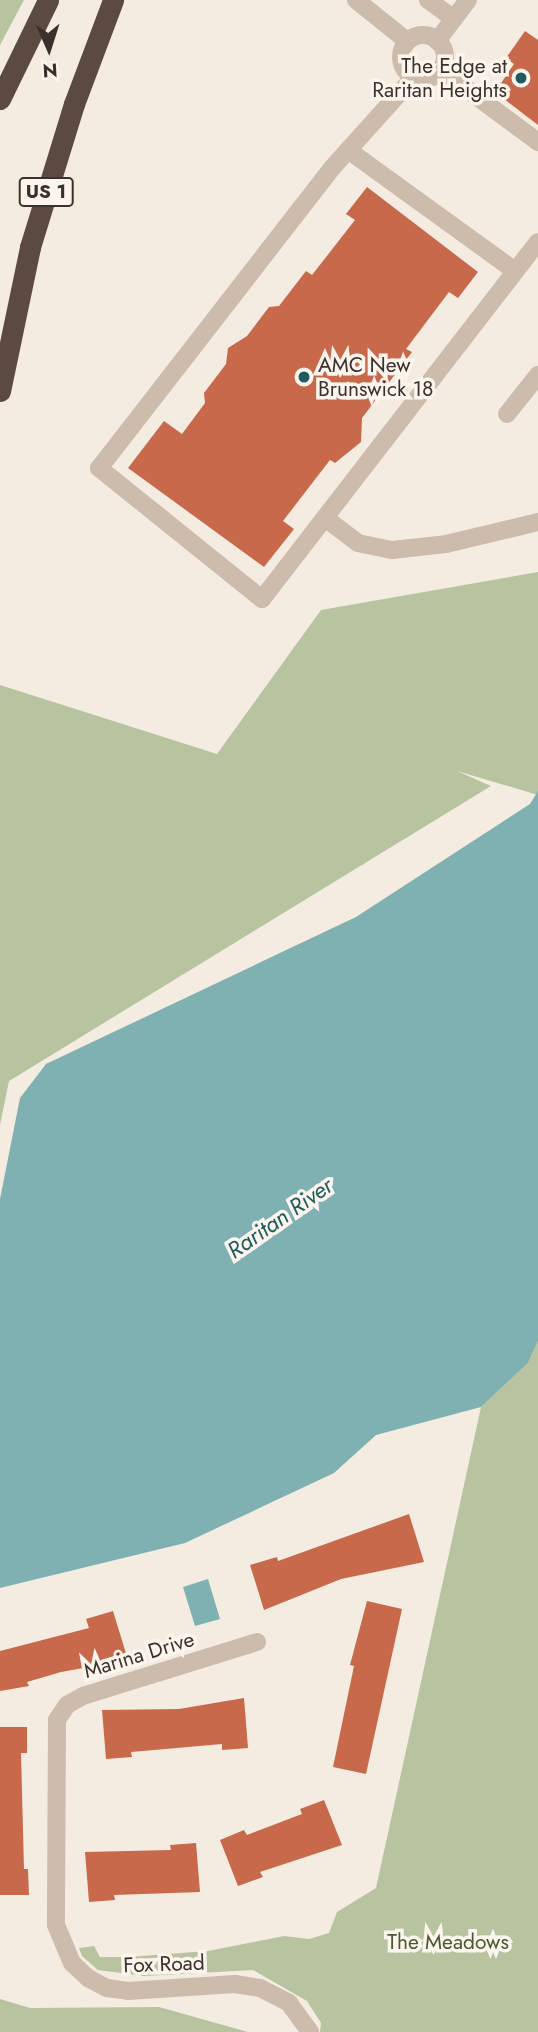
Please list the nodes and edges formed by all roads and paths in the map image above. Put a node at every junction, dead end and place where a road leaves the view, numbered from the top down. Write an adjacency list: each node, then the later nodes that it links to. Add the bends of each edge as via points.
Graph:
1 (48, 0): 11 (highway)
2 (113, 0): 17 (highway, US 1, via 74,104 30,247)
3 (356, 0): 7 (street)
4 (468, 0): 6 (street)
5 (436, 2): 6 (street)
6 (454, 19): 8 (street)
7 (407, 41): 8 (street, via 426,35); 10 (street, via 401,61)
8 (438, 41): 9 (street, via 444,51)
9 (441, 70): 10 (street, via 432,78); 12 (street)
10 (413, 78): 13 (street)
11 (0, 99)
12 (538, 142)
13 (348, 150): 15 (street); 19 (street, via 99,468 262,599)
14 (538, 242): 15 (street)
15 (515, 271): 19 (street)
16 (538, 375): 18 (street)
17 (0, 391)
18 (507, 414)
19 (325, 518): 20 (street, via 358,543 392,550 446,544)
20 (538, 522)
21 (257, 1642): 22 (street, Marina Drive, via 83,1696 68,1705 57,1720)
22 (54, 1735): 23 (street, Fox Road, via 56,1925 72,1962 88,1979 128,1991 235,1984 260,1988 289,2003)
23 (310, 2032)

